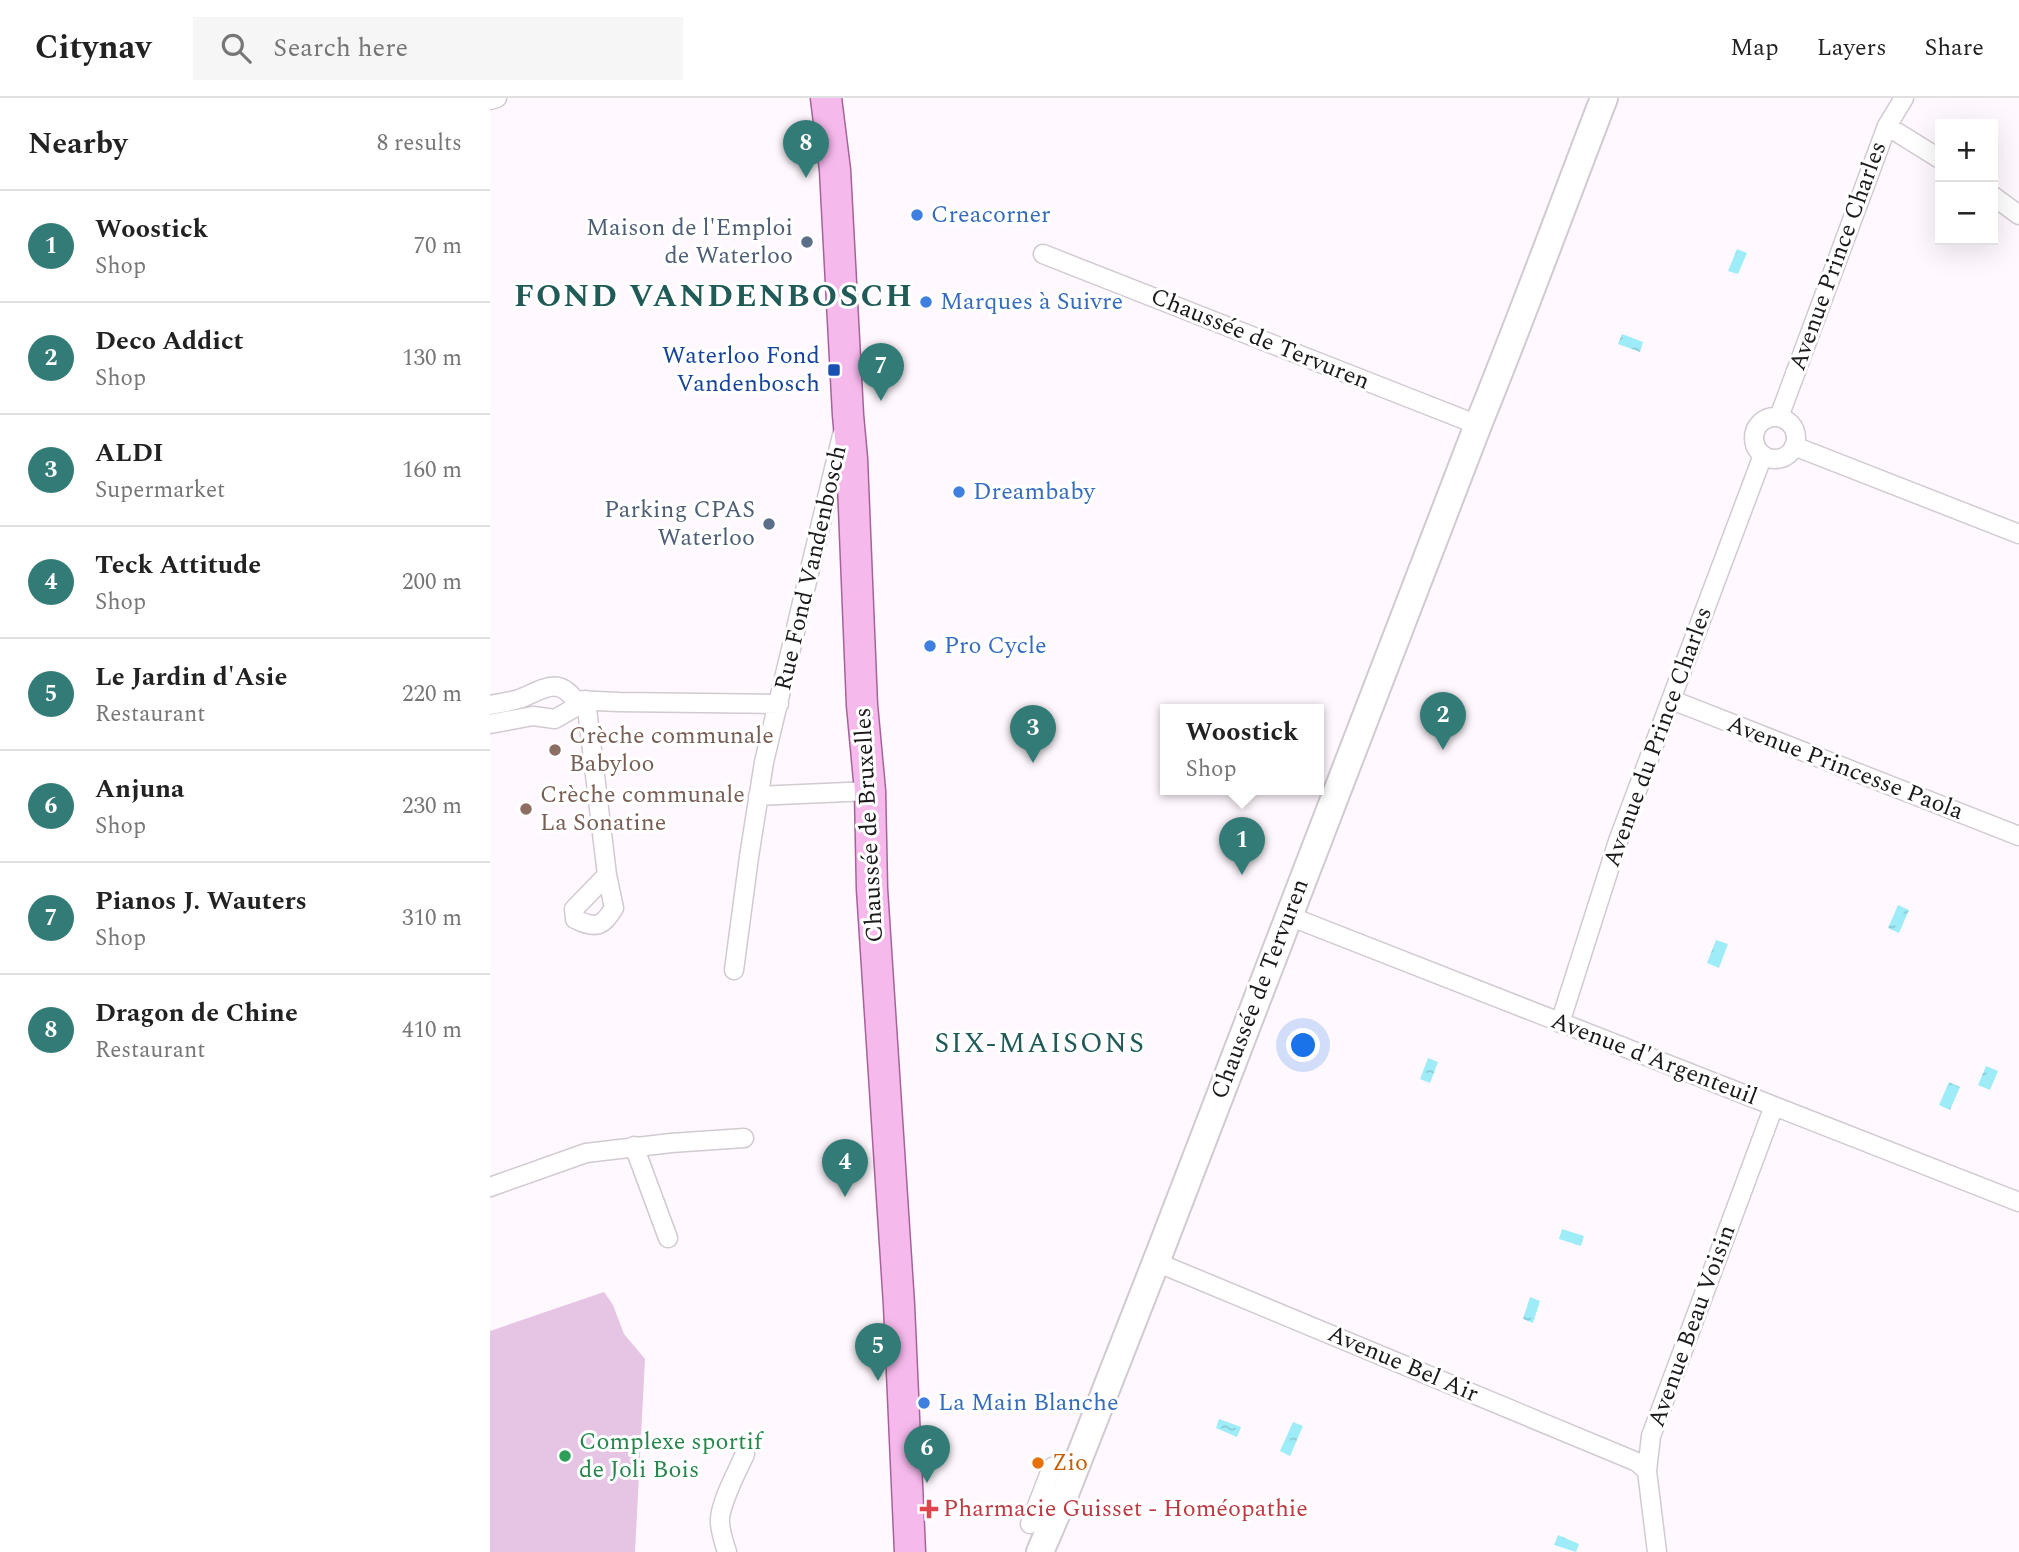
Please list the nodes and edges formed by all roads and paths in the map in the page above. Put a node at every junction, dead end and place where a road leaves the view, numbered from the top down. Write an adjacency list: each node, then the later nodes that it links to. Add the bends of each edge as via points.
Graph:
1 (497, 98): 5 (street)
2 (826, 98): 11 (main road, Chaussée de Bruxelles, via 835,170)
3 (1604, 98): 13 (main road, Chaussée de Tervuren)
4 (1904, 98): 6 (street, Avenue Prince Charles)
5 (490, 100)
6 (1887, 126): 7 (street); 12 (street, Avenue Prince Charles)
7 (1935, 156)
8 (1998, 200): 9 (street)
9 (2019, 215)
10 (1043, 254): 13 (street, Chaussée de Tervuren)
11 (848, 415): 19 (street, Rue Fond Vandenbosch); 22 (main road, Chaussée de Bruxelles)
12 (1779, 417): 14 (street, via 1792,426); 15 (street, via 1762,421 1755,432 1755,445)
13 (1478, 425): 26 (main road, Chaussée de Tervuren)
14 (1794, 446): 15 (street, via 1785,456); 16 (street)
15 (1763, 455): 18 (street, Avenue du Prince Charles)
16 (2019, 534)
17 (581, 700): 19 (street); 20 (street, via 553,686); 21 (street, via 555,719 533,716); 25 (street)
18 (1672, 700): 24 (street, Avenue Princesse Paola); 28 (street, Avenue du Prince Charles, via 1618,841)
19 (779, 704): 23 (street, Rue Fond Vandenbosch)
20 (490, 705)
21 (490, 724)
22 (870, 791): 23 (street); 41 (main road, Chaussée de Bruxelles)
23 (758, 796): 27 (street, Rue Fond Vandenbosch)
24 (2019, 836)
25 (607, 875)
26 (1289, 916): 28 (street, Avenue d'Argenteuil); 35 (main road, Chaussée de Tervuren)
27 (734, 970)
28 (1560, 1023): 29 (street, Avenue d'Argenteuil)
29 (1774, 1106): 33 (street, Avenue d'Argenteuil); 38 (street, Avenue Beau Voisin, via 1651,1436)
30 (744, 1138): 31 (street)
31 (634, 1146): 32 (street, via 586,1153); 34 (street)
32 (490, 1188)
33 (2019, 1202)
34 (668, 1238)
35 (1156, 1262): 38 (street, Avenue Bel Air, via 1637,1462); 42 (main road, Chaussée de Tervuren)
36 (745, 1454): 40 (street, via 720,1517)
37 (1052, 1467): 39 (street)
38 (1647, 1471): 43 (street, Avenue Beau Voisin)
39 (1030, 1524)
40 (727, 1552)
41 (910, 1552)
42 (1040, 1552)
43 (1657, 1552)

